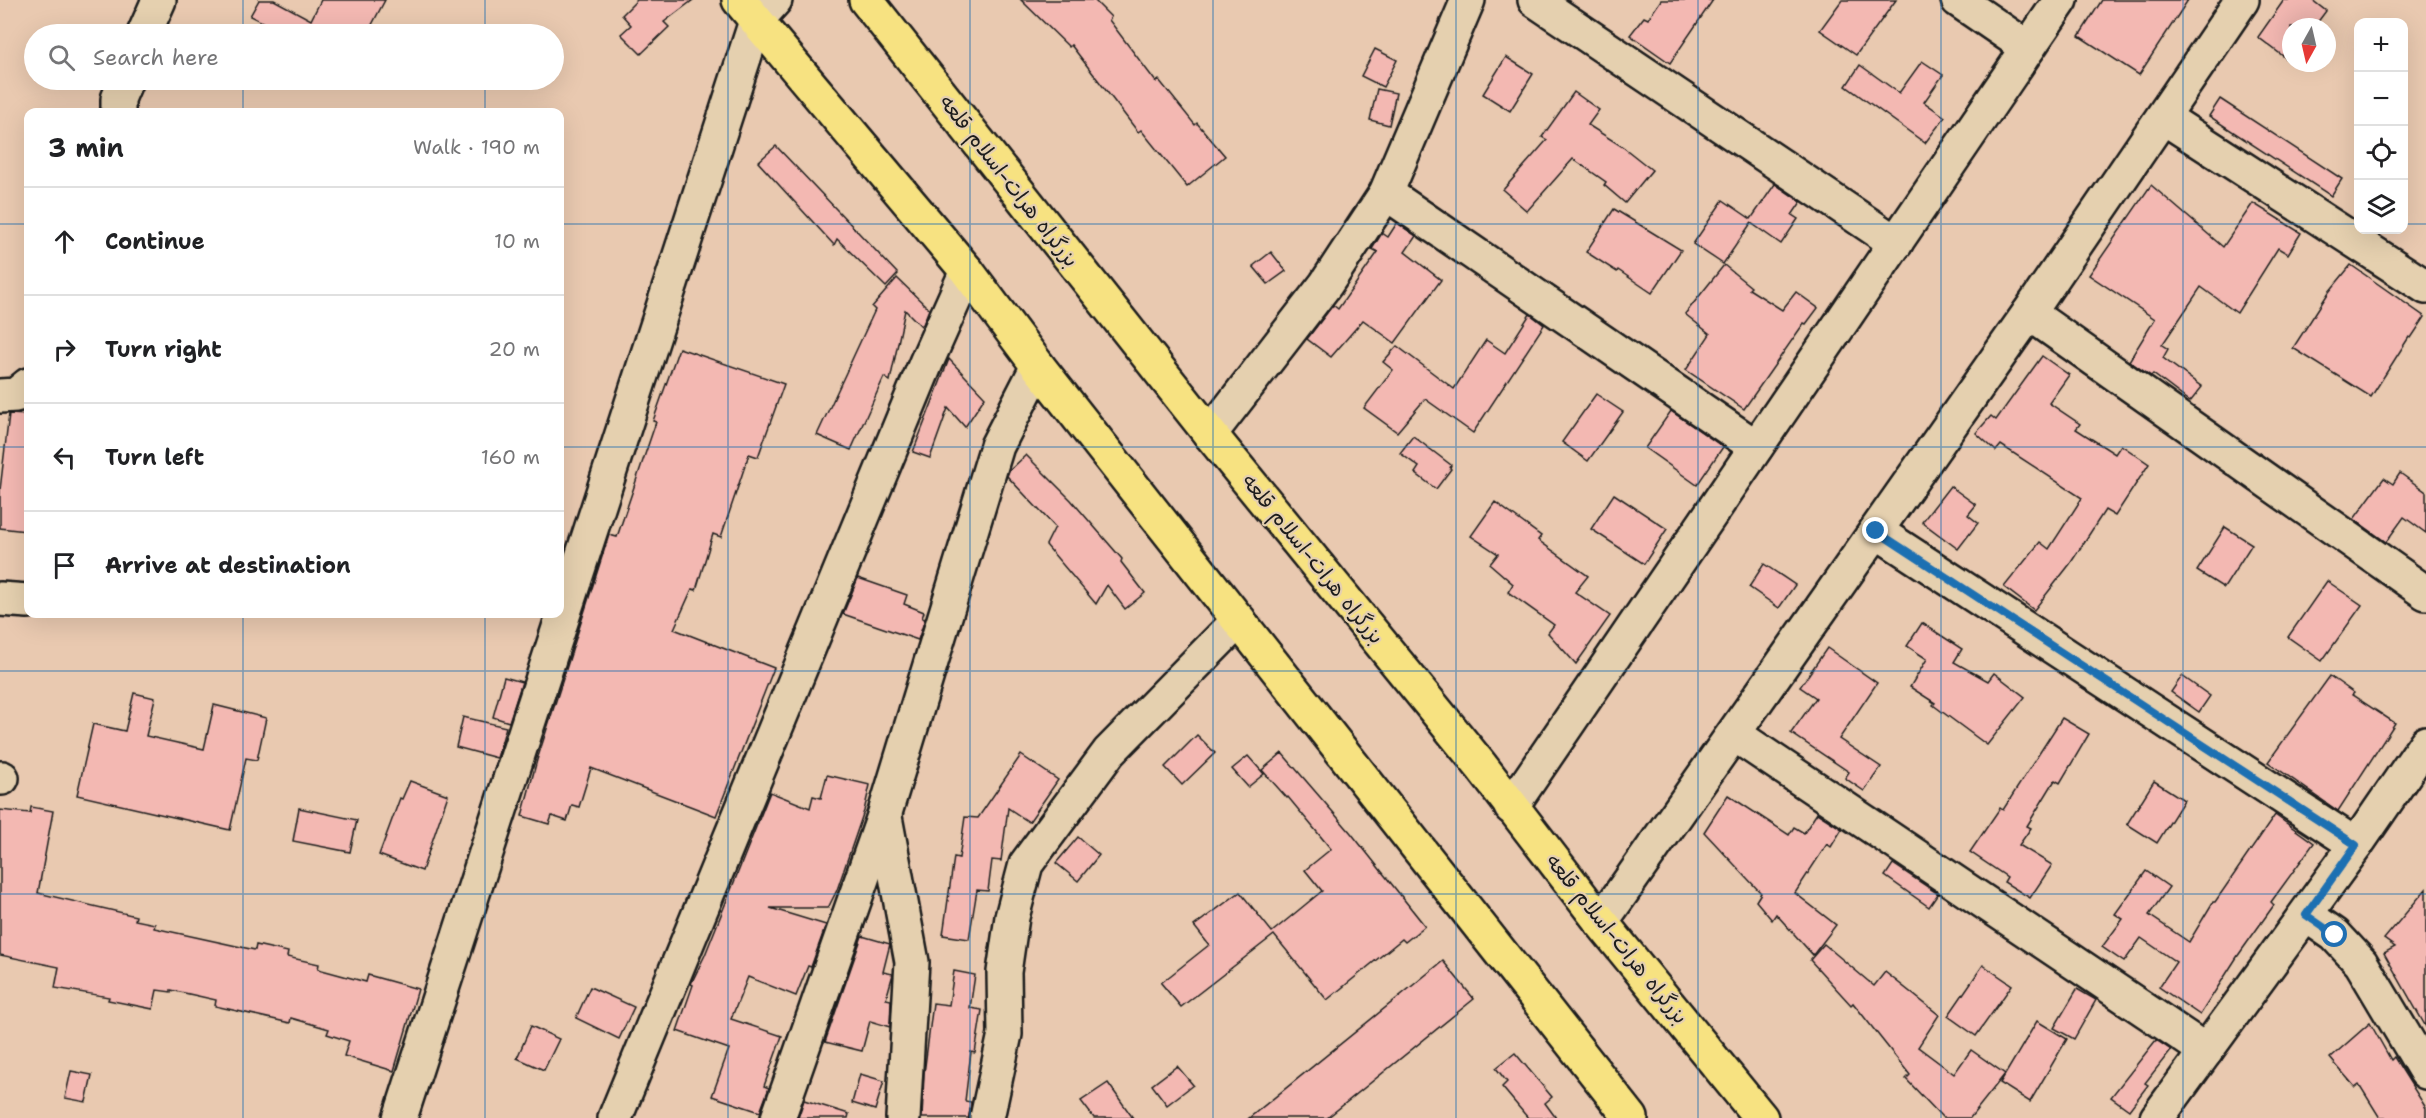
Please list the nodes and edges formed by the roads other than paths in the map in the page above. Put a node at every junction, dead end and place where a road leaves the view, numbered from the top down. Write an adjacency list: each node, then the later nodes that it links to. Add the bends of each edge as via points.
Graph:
1 (159, 0): 9 (street)
2 (866, 0): 22 (highway, بزرگراه هرات-اسلام قلعه)
3 (1468, 0): 14 (street)
4 (1535, 0): 15 (street)
5 (1958, 0): 10 (street)
6 (2061, 0): 10 (street)
7 (2242, 0): 13 (street)
8 (757, 7): 16 (highway); 28 (street)
9 (148, 24)
10 (2028, 48): 15 (street)
11 (122, 90): 12 (street)
12 (118, 108)
13 (2163, 117): 17 (street); 18 (street)
14 (1386, 193): 22 (street, via 1326,284); 23 (street)
15 (1896, 243): 23 (street)
16 (967, 271): 19 (highway); 41 (street)
17 (2426, 287)
18 (2029, 313): 24 (street); 25 (street)
19 (1038, 366): 30 (highway); 34 (street, via 997,446)
20 (24, 390): 21 (street)
21 (0, 396)
22 (1210, 434): 33 (highway, بزرگراه هرات-اسلام قلعه, via 1318,563)
23 (1756, 447): 33 (street)
24 (1876, 531): 31 (street); 35 (street)
25 (2426, 593)
26 (0, 599): 27 (street)
27 (24, 601)
28 (564, 608)
29 (561, 618): 40 (street)
30 (1239, 620): 44 (street, via 1109,752 1026,864 1012,917 1004,972 1005,1034); 45 (highway)
31 (1734, 734): 37 (street); 38 (street)
32 (2426, 743): 35 (street)
33 (1511, 807): 37 (highway, بزرگراه هرات-اسلام قلعه)
34 (884, 816): 42 (street); 43 (street, via 912,962)
35 (2356, 845): 36 (street)
36 (2306, 915): 38 (street); 39 (street, via 2335,935 2361,963)
37 (1601, 922): 46 (highway, بزرگراه هرات-اسلام قلعه)
38 (2206, 1051): 47 (street)
39 (2425, 1067)
40 (400, 1118)
41 (615, 1118)
42 (778, 1118)
43 (903, 1118)
44 (987, 1118)
45 (1631, 1118)
46 (1761, 1118)
47 (2157, 1118)

